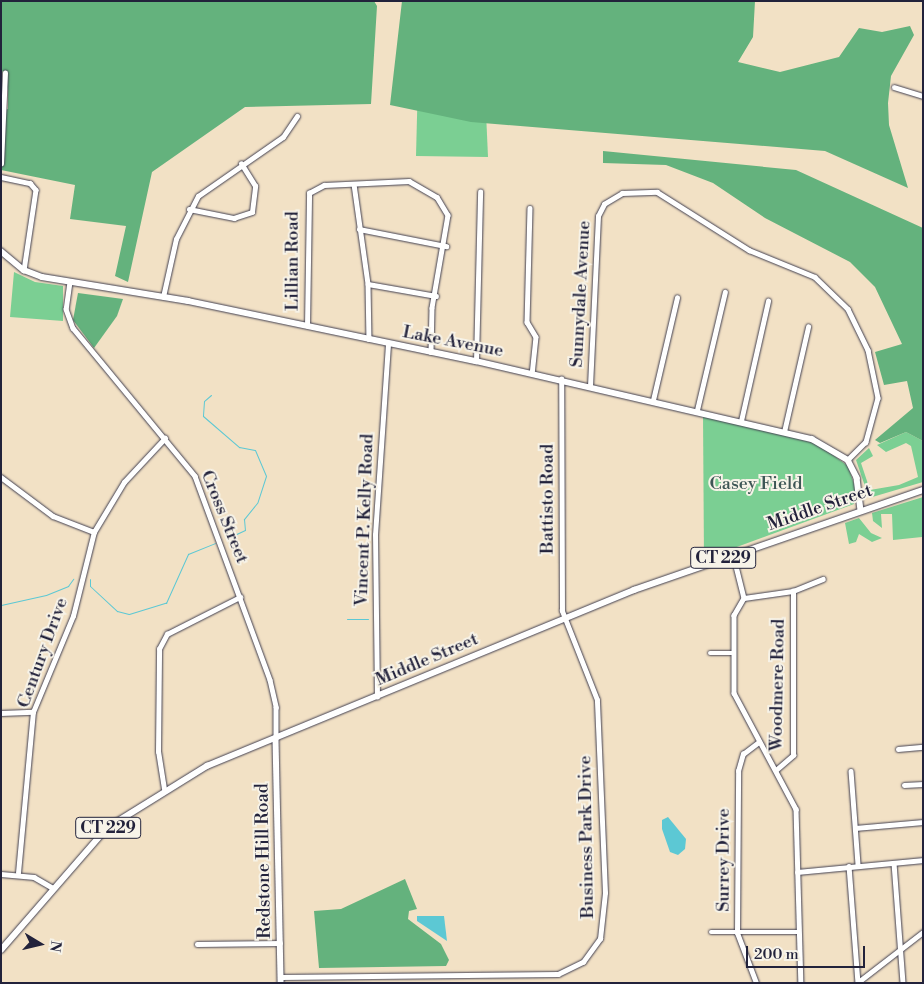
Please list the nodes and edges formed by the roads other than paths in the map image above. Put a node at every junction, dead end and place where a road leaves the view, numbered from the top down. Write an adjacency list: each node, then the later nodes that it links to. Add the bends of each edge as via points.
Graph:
1 (5, 73): 5 (street)
2 (894, 87): 3 (street)
3 (923, 96)
4 (298, 116): 6 (street, via 283,137)
5 (1, 164)
6 (241, 164): 11 (street, via 208,187); 11 (street, via 255,186 252,212 234,218)
7 (1, 177): 15 (street, via 30,183 36,190)
8 (354, 184): 12 (street); 13 (street, Lillian Road, via 409,182 427,189 448,215); 23 (street, Lillian Road, via 316,187 306,200)
9 (480, 192): 28 (street)
10 (530, 208): 29 (street, via 527,322 536,337)
11 (189, 209): 20 (street, via 170,258)
12 (359, 229): 13 (street); 17 (street)
13 (446, 246): 19 (street, Lillian Road)
14 (1, 250): 15 (main road, Lake Avenue)
15 (24, 270): 16 (main road, Lake Avenue)
16 (70, 282): 20 (main road, Lake Avenue); 36 (street, Cross Street, via 66,309 73,328)
17 (368, 284): 19 (street); 25 (street)
18 (725, 292): 33 (street)
19 (436, 296): 27 (street, Lillian Road)
20 (163, 297): 23 (main road, Lake Avenue)
21 (677, 298): 32 (street)
22 (768, 301): 34 (street)
23 (307, 326): 25 (main road, Lake Avenue)
24 (808, 327): 35 (street)
25 (369, 339): 26 (main road, Lake Avenue)
26 (388, 344): 27 (main road, Lake Avenue); 50 (street, Vincent P. Kelly Road, via 376,535)
27 (431, 352): 28 (main road, Lake Avenue)
28 (476, 361): 29 (main road, Lake Avenue)
29 (532, 373): 30 (main road, Lake Avenue)
30 (561, 379): 31 (main road, Lake Avenue); 47 (street, Battisto Road)
31 (590, 386): 32 (main road, Lake Avenue); 37 (street, Sunnydale Avenue, via 598,216 604,204 622,193 657,192 749,250 815,277 848,309 868,350 878,398 866,442)
32 (653, 400): 33 (main road, Lake Avenue)
33 (697, 410): 34 (main road, Lake Avenue)
34 (741, 421): 35 (main road, Lake Avenue)
35 (784, 432): 37 (main road, Lake Avenue, via 826,443)
36 (165, 438): 41 (street, Century Drive, via 124,482); 45 (street, Cross Street, via 195,476)
37 (848, 460): 40 (main road, Lake Avenue, via 857,478)
38 (1, 477): 41 (street, via 54,516)
39 (923, 490): 40 (main road, Middle Street / CT 229)
40 (861, 509): 42 (main road, Middle Street / CT 229)
41 (94, 532): 51 (street, Century Drive, via 73,616)
42 (733, 554): 46 (street); 47 (main road, Middle Street / CT 229)
43 (823, 579): 44 (street)
44 (793, 591): 46 (street); 57 (street, Woodmere Road, via 793,755)
45 (240, 597): 53 (street, Cross Street, via 275,698); 61 (street, via 167,634 160,647 158,752)
46 (744, 598): 49 (street, via 734,615)
47 (564, 618): 50 (main road, Middle Street / CT 229); 80 (street, Business Park Drive, via 597,701 605,918 593,951 569,970 543,975)
48 (710, 653): 49 (street)
49 (734, 653): 54 (street, via 734,693)
50 (377, 697): 53 (main road, Middle Street / CT 229)
51 (33, 712): 52 (street); 69 (street, Century Drive)
52 (1, 713)
53 (276, 739): 61 (main road, Middle Street / CT 229, via 218,761); 76 (main road, Redstone Hill Road)
54 (759, 742): 57 (street); 75 (street, Surrey Drive, via 743,754 738,771)
55 (923, 748): 56 (street)
56 (898, 749)
57 (776, 770): 68 (street, via 796,809)
58 (851, 771): 63 (street)
59 (923, 784): 60 (street)
60 (904, 785)
61 (164, 789): 71 (main road, Middle Street / CT 229, via 107,828)
62 (923, 822): 63 (street)
63 (855, 828): 66 (street)
64 (923, 860): 65 (street)
65 (894, 863): 66 (street); 78 (street)
66 (858, 865): 67 (street)
67 (849, 866): 68 (street); 83 (street)
68 (797, 872): 73 (street)
69 (18, 873): 70 (street); 71 (street)
70 (1, 874)
71 (54, 888): 79 (main road, Middle Street / CT 229)
72 (711, 932): 75 (street)
73 (797, 932): 75 (street); 82 (street)
74 (923, 932): 78 (street)
75 (737, 933): 81 (street, Surrey Drive)
76 (280, 942): 77 (street); 80 (main road, Redstone Hill Road)
77 (197, 944)
78 (900, 945): 83 (street); 84 (street)
79 (1, 950)
80 (281, 980)
81 (756, 983)
82 (801, 983)
83 (857, 983)
84 (903, 983)

